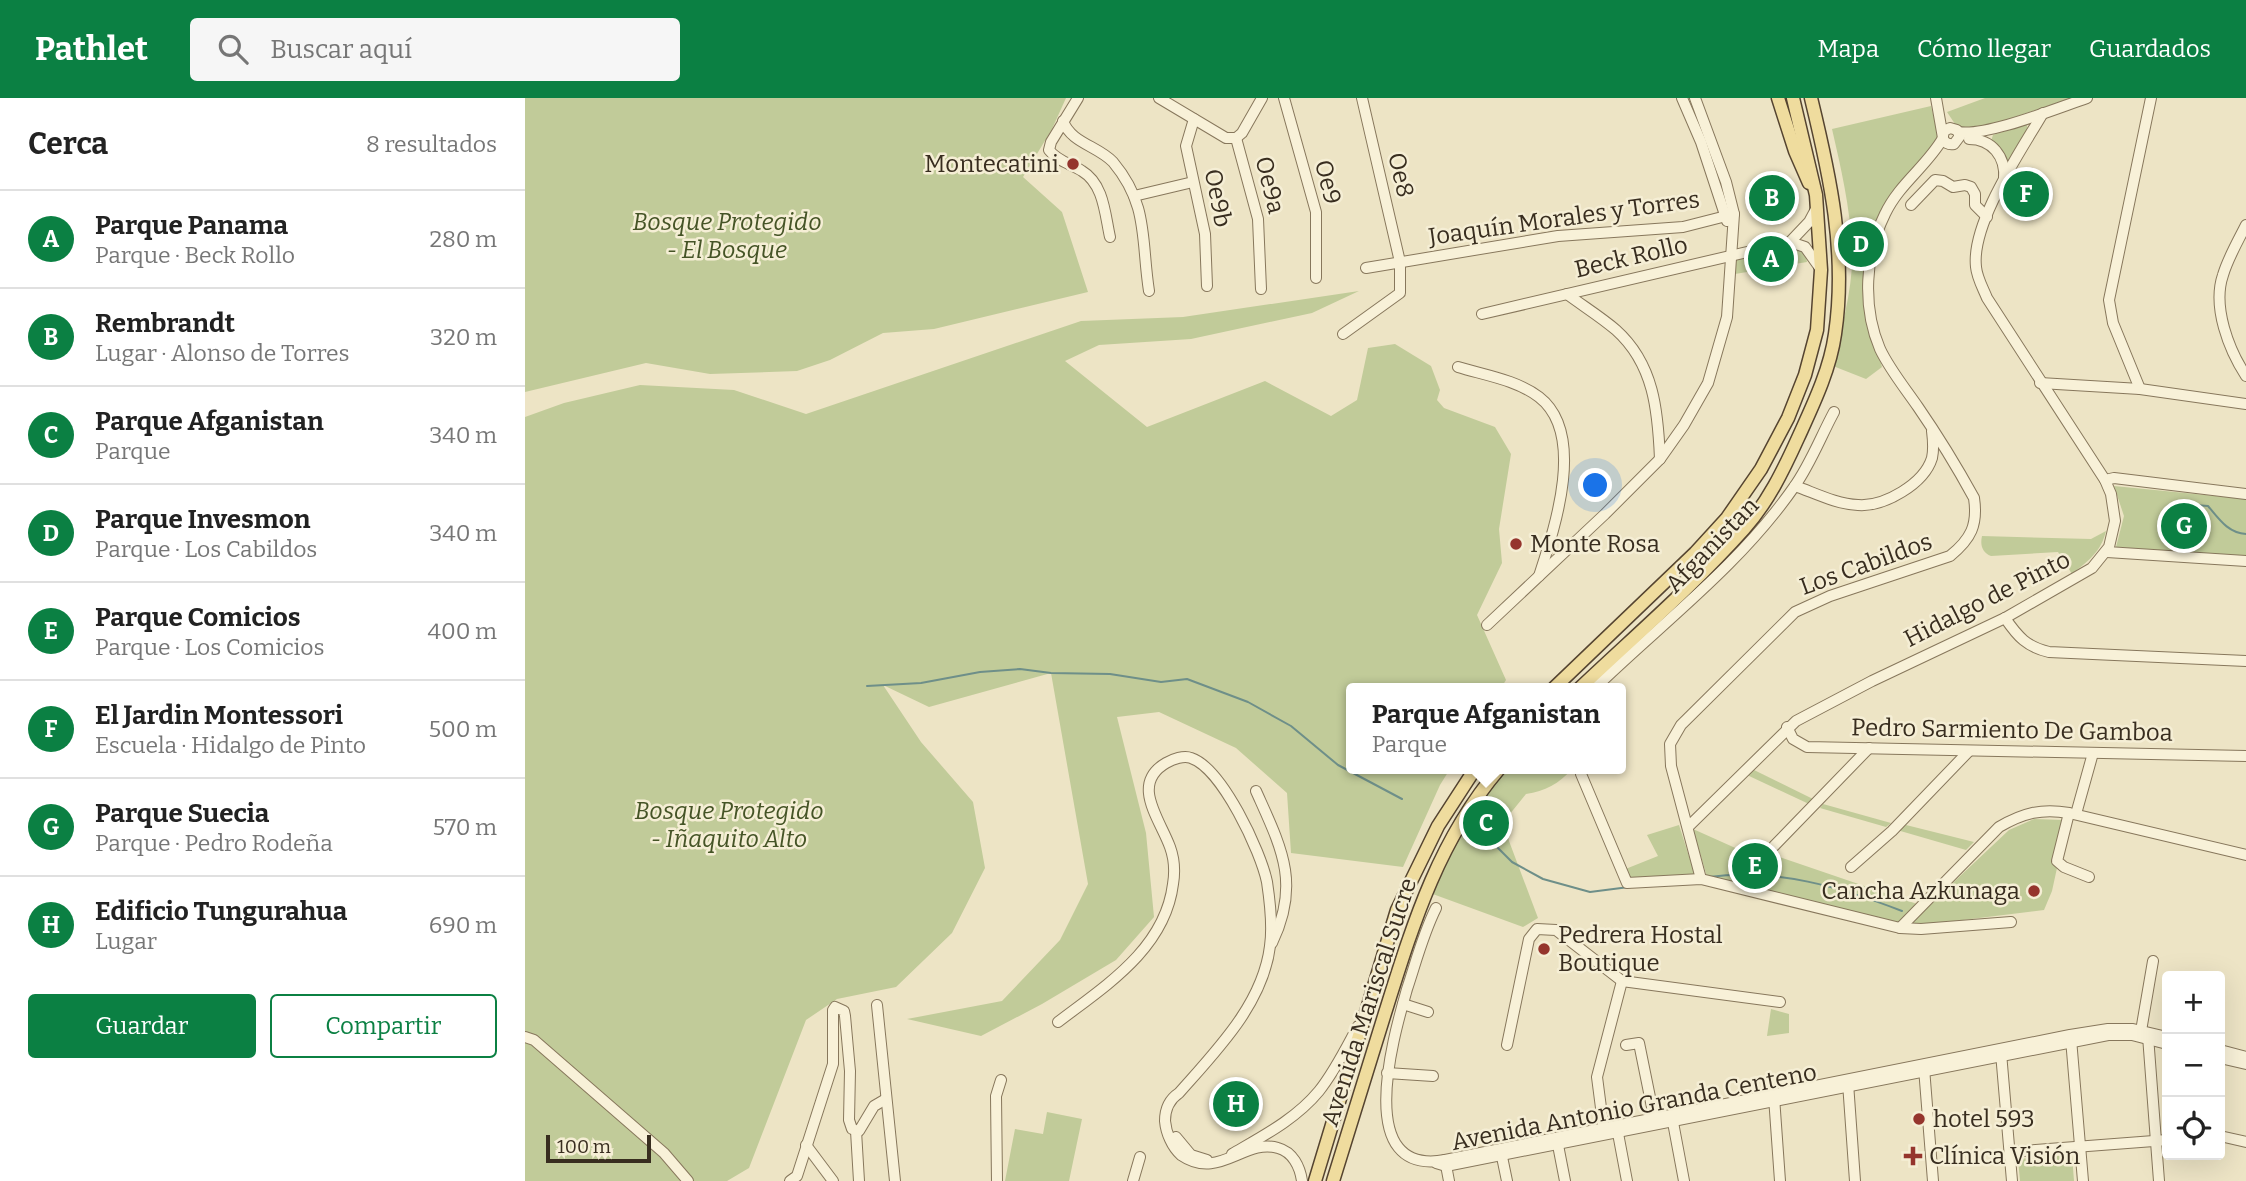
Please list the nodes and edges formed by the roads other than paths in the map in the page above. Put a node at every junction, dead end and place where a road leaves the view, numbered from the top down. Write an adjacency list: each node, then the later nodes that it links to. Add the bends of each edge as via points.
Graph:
1 (1078, 98): 16 (street)
2 (1159, 98): 15 (street, Oe9a)
3 (1262, 98): 18 (street)
4 (1284, 98): 35 (street, Oe9, via 1315,212)
5 (1362, 98): 32 (street, Oe8)
6 (1682, 98): 21 (street)
7 (1695, 98): 25 (street, via 1726,182)
8 (1778, 98): 23 (main road)
9 (1793, 98): 23 (main road)
10 (1811, 98): 62 (main road, via 1832,188 1838,243 1835,334 1823,380 1778,481 1745,528)
11 (2087, 98): 14 (street)
12 (2151, 98): 46 (street, via 2109,300 2123,352)
13 (1937, 103): 17 (street)
14 (2043, 113): 17 (street); 20 (street, Hidalgo de Pinto)
15 (1194, 119): 18 (street, Oe9a, via 1226,138); 19 (street, Oe9b, via 1186,142)
16 (1063, 121): 22 (street, via 1071,135 1111,160); 29 (street, via 1049,150 1096,183)
17 (1951, 136): 20 (street, via 1979,139 1997,151 2004,165); 50 (street, Los Cabildos, via 1898,191 1879,226 1868,287 1881,351)
18 (1236, 138): 37 (street, Oe9a, via 1258,219)
19 (1193, 182): 22 (street); 36 (street, Oe9b, via 1205,230)
20 (2003, 182): 26 (street, Hidalgo de Pinto)
21 (1716, 183): 25 (street); 27 (street, via 1717,207)
22 (1134, 196): 38 (street, via 1143,219)
23 (1817, 201): 30 (street, via 1805,227); 34 (main road)
24 (1912, 205): 26 (street, via 1931,182 1939,180 1953,187 1971,187 1975,205)
25 (1729, 215): 27 (street, Joaquín Morales y Torres); 31 (street)
26 (1987, 217): 44 (street, Hidalgo de Pinto, via 1976,246 1978,277)
27 (1705, 222): 32 (street, Joaquín Morales y Torres, via 1558,236)
28 (2246, 225): 43 (street, via 2223,274 2220,309)
29 (1111, 237)
30 (1790, 242): 31 (street, Beck Rollo); 34 (street, via 1810,252)
31 (1733, 255): 39 (street, Beck Rollo); 51 (street, via 1727,317 1714,365 1698,402)
32 (1400, 262): 33 (street, Joaquín Morales y Torres); 41 (street, Oe8, via 1398,296)
33 (1366, 268)
34 (1821, 270): 61 (main road, via 1817,330 1805,375 1761,470 1695,553)
35 (1316, 278)
36 (1207, 286)
37 (1261, 289)
38 (1149, 291)
39 (1567, 294): 40 (street, Beck Rollo); 51 (street, via 1615,329 1642,363 1656,406)
40 (1482, 314)
41 (1343, 334)
42 (1458, 367): 57 (street, via 1525,388 1546,403 1557,423 1563,484)
43 (2246, 376)
44 (2040, 383): 45 (street); 47 (street, Hidalgo de Pinto)
45 (2058, 385): 46 (street); 47 (street)
46 (2140, 389): 48 (street)
47 (2049, 396): 52 (street, Hidalgo de Pinto)
48 (2246, 404)
49 (1834, 412): 53 (street, Afganistan)
50 (1932, 428): 53 (street, via 1933,454 1922,474 1879,502 1843,503); 74 (street, Los Cabildos, via 1974,498 1975,519 1969,538 1950,556 1795,612 1681,724 1669,753)
51 (1660, 459): 57 (street)
52 (2105, 480): 54 (street); 55 (street, Hidalgo de Pinto, via 2115,512)
53 (1795, 486): 63 (street, Afganistan, via 1739,553)
54 (2246, 494)
55 (2107, 552): 56 (street); 58 (street, Hidalgo de Pinto, via 2077,579)
56 (2246, 561)
57 (1539, 576): 59 (street)
58 (2005, 618): 60 (street, via 2028,645 2049,652); 64 (street, Hidalgo de Pinto)
59 (1487, 625)
60 (2246, 661)
61 (1559, 683)
62 (1585, 683)
63 (1600, 683)
64 (1787, 727): 65 (street, Pedro Sarmiento De Gamboa, via 1793,739 1807,747); 74 (street, Hidalgo de Pinto)
65 (1869, 748): 66 (street, Pedro Sarmiento De Gamboa); 75 (street)
66 (1969, 751): 67 (street, Pedro Sarmiento De Gamboa); 77 (street)
67 (2093, 753): 68 (street, Pedro Sarmiento De Gamboa); 73 (street)
68 (2246, 756)
69 (1472, 774): 90 (main road, Avenida Mariscal Sucre, via 1438,826 1397,910)
70 (1495, 774): 136 (main road, Avenida Mariscal Sucre, via 1453,833 1416,914)
71 (1581, 774): 79 (street, via 1627,883)
72 (1256, 791): 83 (street, via 1280,844 1286,873 1285,909)
73 (2073, 814): 76 (street); 78 (street, via 2057,861); 82 (street, via 2037,811 2000,827)
74 (1688, 827): 79 (street, Los Cabildos)
75 (1774, 846)
76 (2246, 855)
77 (1851, 867)
78 (2089, 877)
79 (1701, 879): 82 (street)
80 (1436, 908): 87 (street)
81 (2011, 922): 82 (street)
82 (1900, 928)
83 (1270, 947): 91 (street, via 1267,883 1246,825 1207,769 1190,757 1175,759 1155,771 1148,788 1174,870 1162,924 1127,969); 109 (street, via 1247,1010)
84 (2153, 961): 92 (street)
85 (1622, 981): 86 (street); 97 (street, via 1556,930 1537,929 1529,939); 116 (street, via 1597,1077)
86 (1780, 1002)
87 (1403, 1004): 89 (street); 105 (street)
88 (877, 1005): 111 (street)
89 (1428, 1012)
90 (1366, 1013): 109 (street, via 1309,1102 1280,1126 1229,1156 1204,1160 1181,1145 1171,1122); 135 (main road, Avenida Mariscal Sucre)
91 (1058, 1022)
92 (2146, 1034): 93 (street, Avenida Antonio Granda Centeno); 95 (street, Avenida Antonio Granda Centeno, via 2108,1029); 96 (street, Avenida Antonio Granda Centeno); 119 (street)
93 (2162, 1036)
94 (525, 1037): 127 (street, via 664,1153)
95 (2071, 1039): 100 (street, Avenida Antonio Granda Centeno); 122 (street)
96 (2162, 1042)
97 (1507, 1045)
98 (1626, 1045): 112 (street, via 1639,1043)
99 (2225, 1051): 101 (street)
100 (2001, 1053): 104 (street, Avenida Antonio Granda Centeno); 124 (street)
101 (2246, 1056)
102 (2225, 1059): 103 (street)
103 (2246, 1064)
104 (1924, 1068): 108 (street, Avenida Antonio Granda Centeno); 144 (street)
105 (1387, 1073): 106 (street); 126 (street, Avenida Antonio Granda Centeno, via 1388,1118 1395,1144 1414,1160)
106 (1433, 1076)
107 (1001, 1080): 132 (street, via 996,1096)
108 (1848, 1083): 110 (street, Avenida Antonio Granda Centeno); 143 (street)
109 (1179, 1093): 134 (street, via 1167,1108 1165,1120 1178,1153 1190,1162 1217,1165 1257,1148 1279,1148 1294,1158)
110 (1774, 1097): 113 (street, Avenida Antonio Granda Centeno); 142 (street)
111 (886, 1099): 115 (street, via 874,1106); 131 (street)
112 (1654, 1117): 113 (street, Avenida Antonio Granda Centeno); 114 (street, Avenida Antonio Granda Centeno)
113 (1672, 1117): 114 (street, Avenida Antonio Granda Centeno); 141 (street)
114 (1617, 1128): 116 (street, Avenida Antonio Granda Centeno); 140 (street)
115 (856, 1131): 121 (street, via 849,1120 851,1071 845,1016 835,1007 833,1064); 130 (street)
116 (1604, 1131): 118 (street, Avenida Antonio Granda Centeno)
117 (2225, 1137): 120 (street)
118 (1557, 1140): 123 (street, Avenida Antonio Granda Centeno); 139 (street)
119 (2162, 1140): 122 (street); 147 (street)
120 (2246, 1142)
121 (806, 1145): 128 (street, via 797,1176); 129 (street)
122 (2081, 1147): 124 (street); 146 (street)
123 (1501, 1152): 126 (street, Avenida Antonio Granda Centeno); 138 (street)
124 (2010, 1152): 145 (street)
125 (1140, 1157): 133 (street)
126 (1445, 1163): 137 (street)
127 (688, 1181)
128 (790, 1181)
129 (833, 1181)
130 (859, 1181)
131 (895, 1181)
132 (997, 1181)
133 (1133, 1181)
134 (1302, 1181)
135 (1315, 1181)
136 (1333, 1181)
137 (1449, 1181)
138 (1507, 1181)
139 (1565, 1181)
140 (1627, 1181)
141 (1684, 1181)
142 (1780, 1181)
143 (1855, 1181)
144 (1933, 1181)
145 (2012, 1181)
146 (2083, 1181)
147 (2159, 1181)

